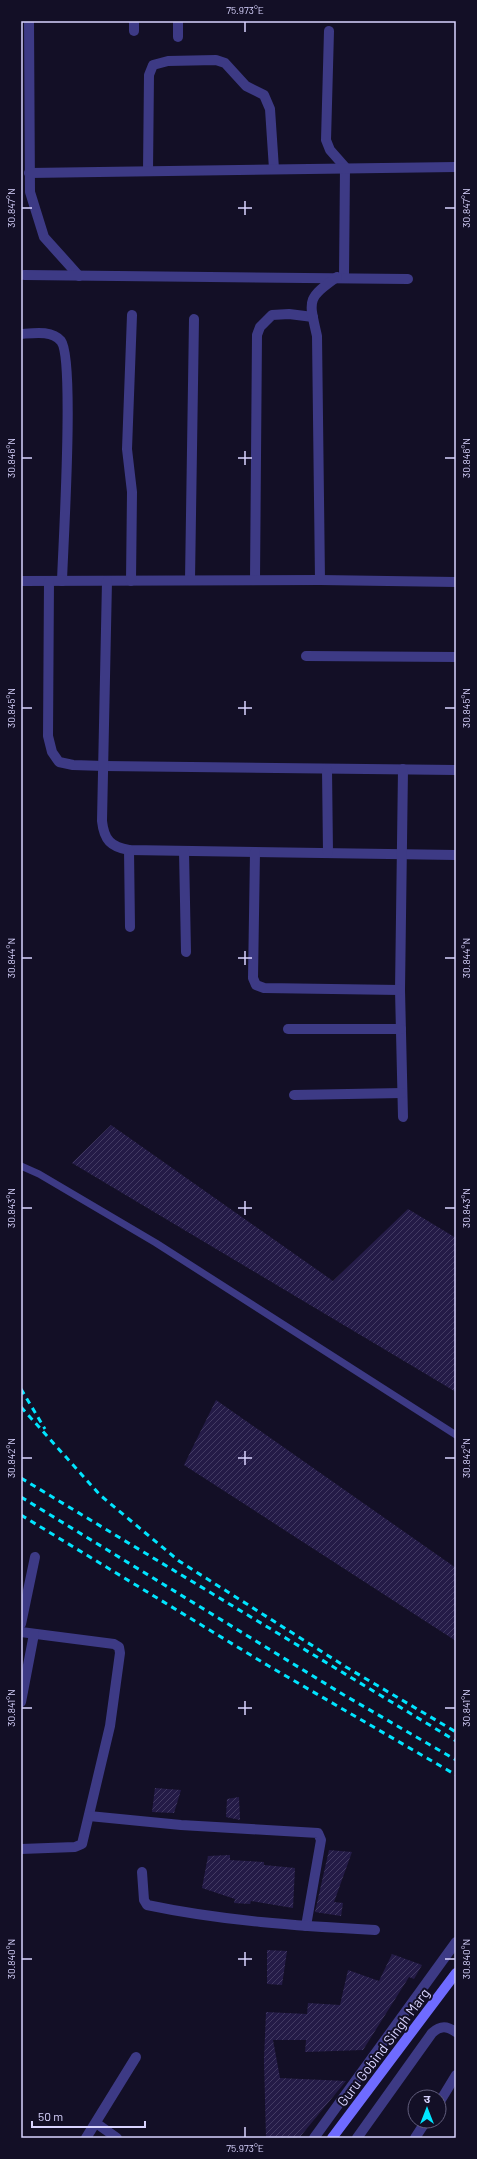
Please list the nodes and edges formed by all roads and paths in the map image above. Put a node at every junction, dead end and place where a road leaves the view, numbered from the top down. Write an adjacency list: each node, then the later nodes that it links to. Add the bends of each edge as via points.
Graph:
1 (29, 21): 9 (street)
2 (178, 21): 4 (street)
3 (329, 32): 5 (street, via 326,140 330,150)
4 (178, 37)
5 (345, 167): 6 (street); 7 (street); 12 (street)
6 (456, 167)
7 (274, 169): 8 (street); 8 (street, via 270,109 264,95 246,86 231,67 216,60 158,63 150,70)
8 (148, 171): 9 (street)
9 (29, 173): 11 (street, via 30,192 42,232)
10 (24, 275): 11 (street)
11 (79, 276): 12 (street)
12 (341, 277): 13 (street); 15 (street, via 315,293 311,304)
13 (408, 279)
14 (132, 315): 25 (street, via 127,449 132,477)
15 (313, 317): 19 (street, via 272,315 260,327 257,335); 20 (street, via 317,336)
16 (194, 319): 18 (street)
17 (21, 334): 23 (street, via 51,334 62,342 66,357 67,442)
18 (190, 580): 19 (street); 25 (street)
19 (255, 580): 20 (street)
20 (320, 580): 26 (street)
21 (21, 581): 22 (street)
22 (49, 581): 23 (street); 29 (street, via 50,746 56,758 63,764)
23 (62, 581): 24 (street)
24 (107, 581): 25 (street); 29 (street)
25 (131, 581)
26 (456, 582)
27 (306, 656): 28 (street)
28 (456, 657)
29 (104, 766): 30 (street); 33 (street, via 103,831 112,845)
30 (327, 769): 31 (street); 36 (street)
31 (403, 769): 32 (street); 37 (street)
32 (456, 770)
33 (129, 850): 34 (street); 39 (street)
34 (184, 851): 35 (street); 40 (street)
35 (254, 852): 36 (street); 41 (street, via 253,978 256,986)
36 (328, 853): 37 (street)
37 (401, 854): 38 (street); 41 (street)
38 (456, 855)
39 (130, 927)
40 (186, 952)
41 (400, 990): 43 (street)
42 (288, 1029): 43 (street)
43 (401, 1029): 44 (street)
44 (402, 1093): 45 (street); 46 (street)
45 (294, 1095)
46 (403, 1117)
47 (21, 1166): 48 (lane, via 156,1243)
48 (456, 1435)
49 (35, 1557): 50 (street)
50 (21, 1624)
51 (21, 1632): 52 (street)
52 (34, 1634): 53 (street); 54 (street, via 114,1644 120,1650 110,1726)
53 (21, 1702)
54 (89, 1816): 55 (street, via 81,1846); 57 (street, via 181,1826 318,1833 321,1840)
55 (21, 1849)
56 (142, 1872): 57 (street, via 144,1900 148,1905 195,1915)
57 (306, 1926): 58 (street)
58 (375, 1930)
59 (456, 1942): 69 (street)
60 (456, 1973): 70 (street, Guru Gobind Singh Marg)
61 (456, 2032): 71 (street, via 441,2027 432,2033)
62 (136, 2057): 65 (street)
63 (456, 2076): 64 (street)
64 (447, 2090)
65 (96, 2123): 67 (street); 68 (street)
66 (420, 2129): 72 (street)
67 (86, 2138)
68 (117, 2138)
69 (314, 2138)
70 (332, 2138)
71 (357, 2138)
72 (414, 2138)

